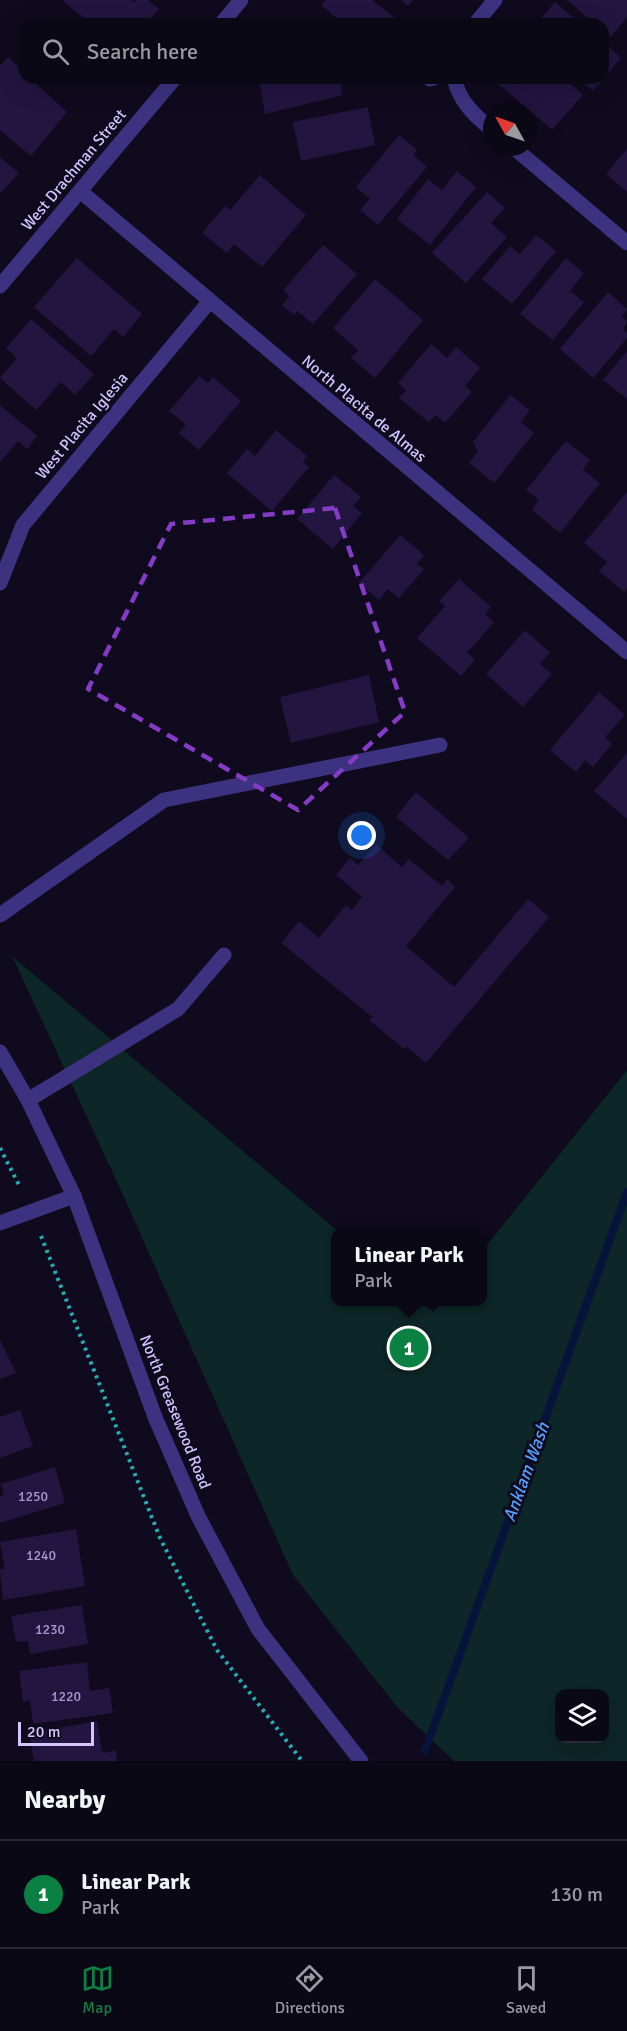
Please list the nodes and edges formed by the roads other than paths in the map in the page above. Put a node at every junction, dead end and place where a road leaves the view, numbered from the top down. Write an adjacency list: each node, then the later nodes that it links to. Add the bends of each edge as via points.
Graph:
1 (241, 0): 3 (street)
2 (495, 0): 4 (street)
3 (226, 18)
4 (480, 18)
5 (170, 84): 9 (street, West Drachman Street)
6 (456, 84): 7 (street, via 465,105)
7 (483, 122)
8 (524, 156): 10 (street)
9 (80, 191): 11 (street, West Drachman Street); 12 (street, North Placita de Almas)
10 (627, 243)
11 (0, 286)
12 (209, 302): 13 (street, West Placita Iglesia, via 23,525); 14 (street, North Placita de Almas)
13 (0, 583)
14 (627, 652)
15 (440, 745): 16 (street, via 164,800)
16 (0, 915)
17 (224, 955): 19 (street, via 178,1009)
18 (0, 1052): 19 (street, North Greasewood Road)
19 (28, 1100): 20 (street, North Greasewood Road)
20 (74, 1196): 21 (street); 22 (street, North Greasewood Road, via 155,1417 198,1516 258,1629)
21 (0, 1223)
22 (361, 1761)

